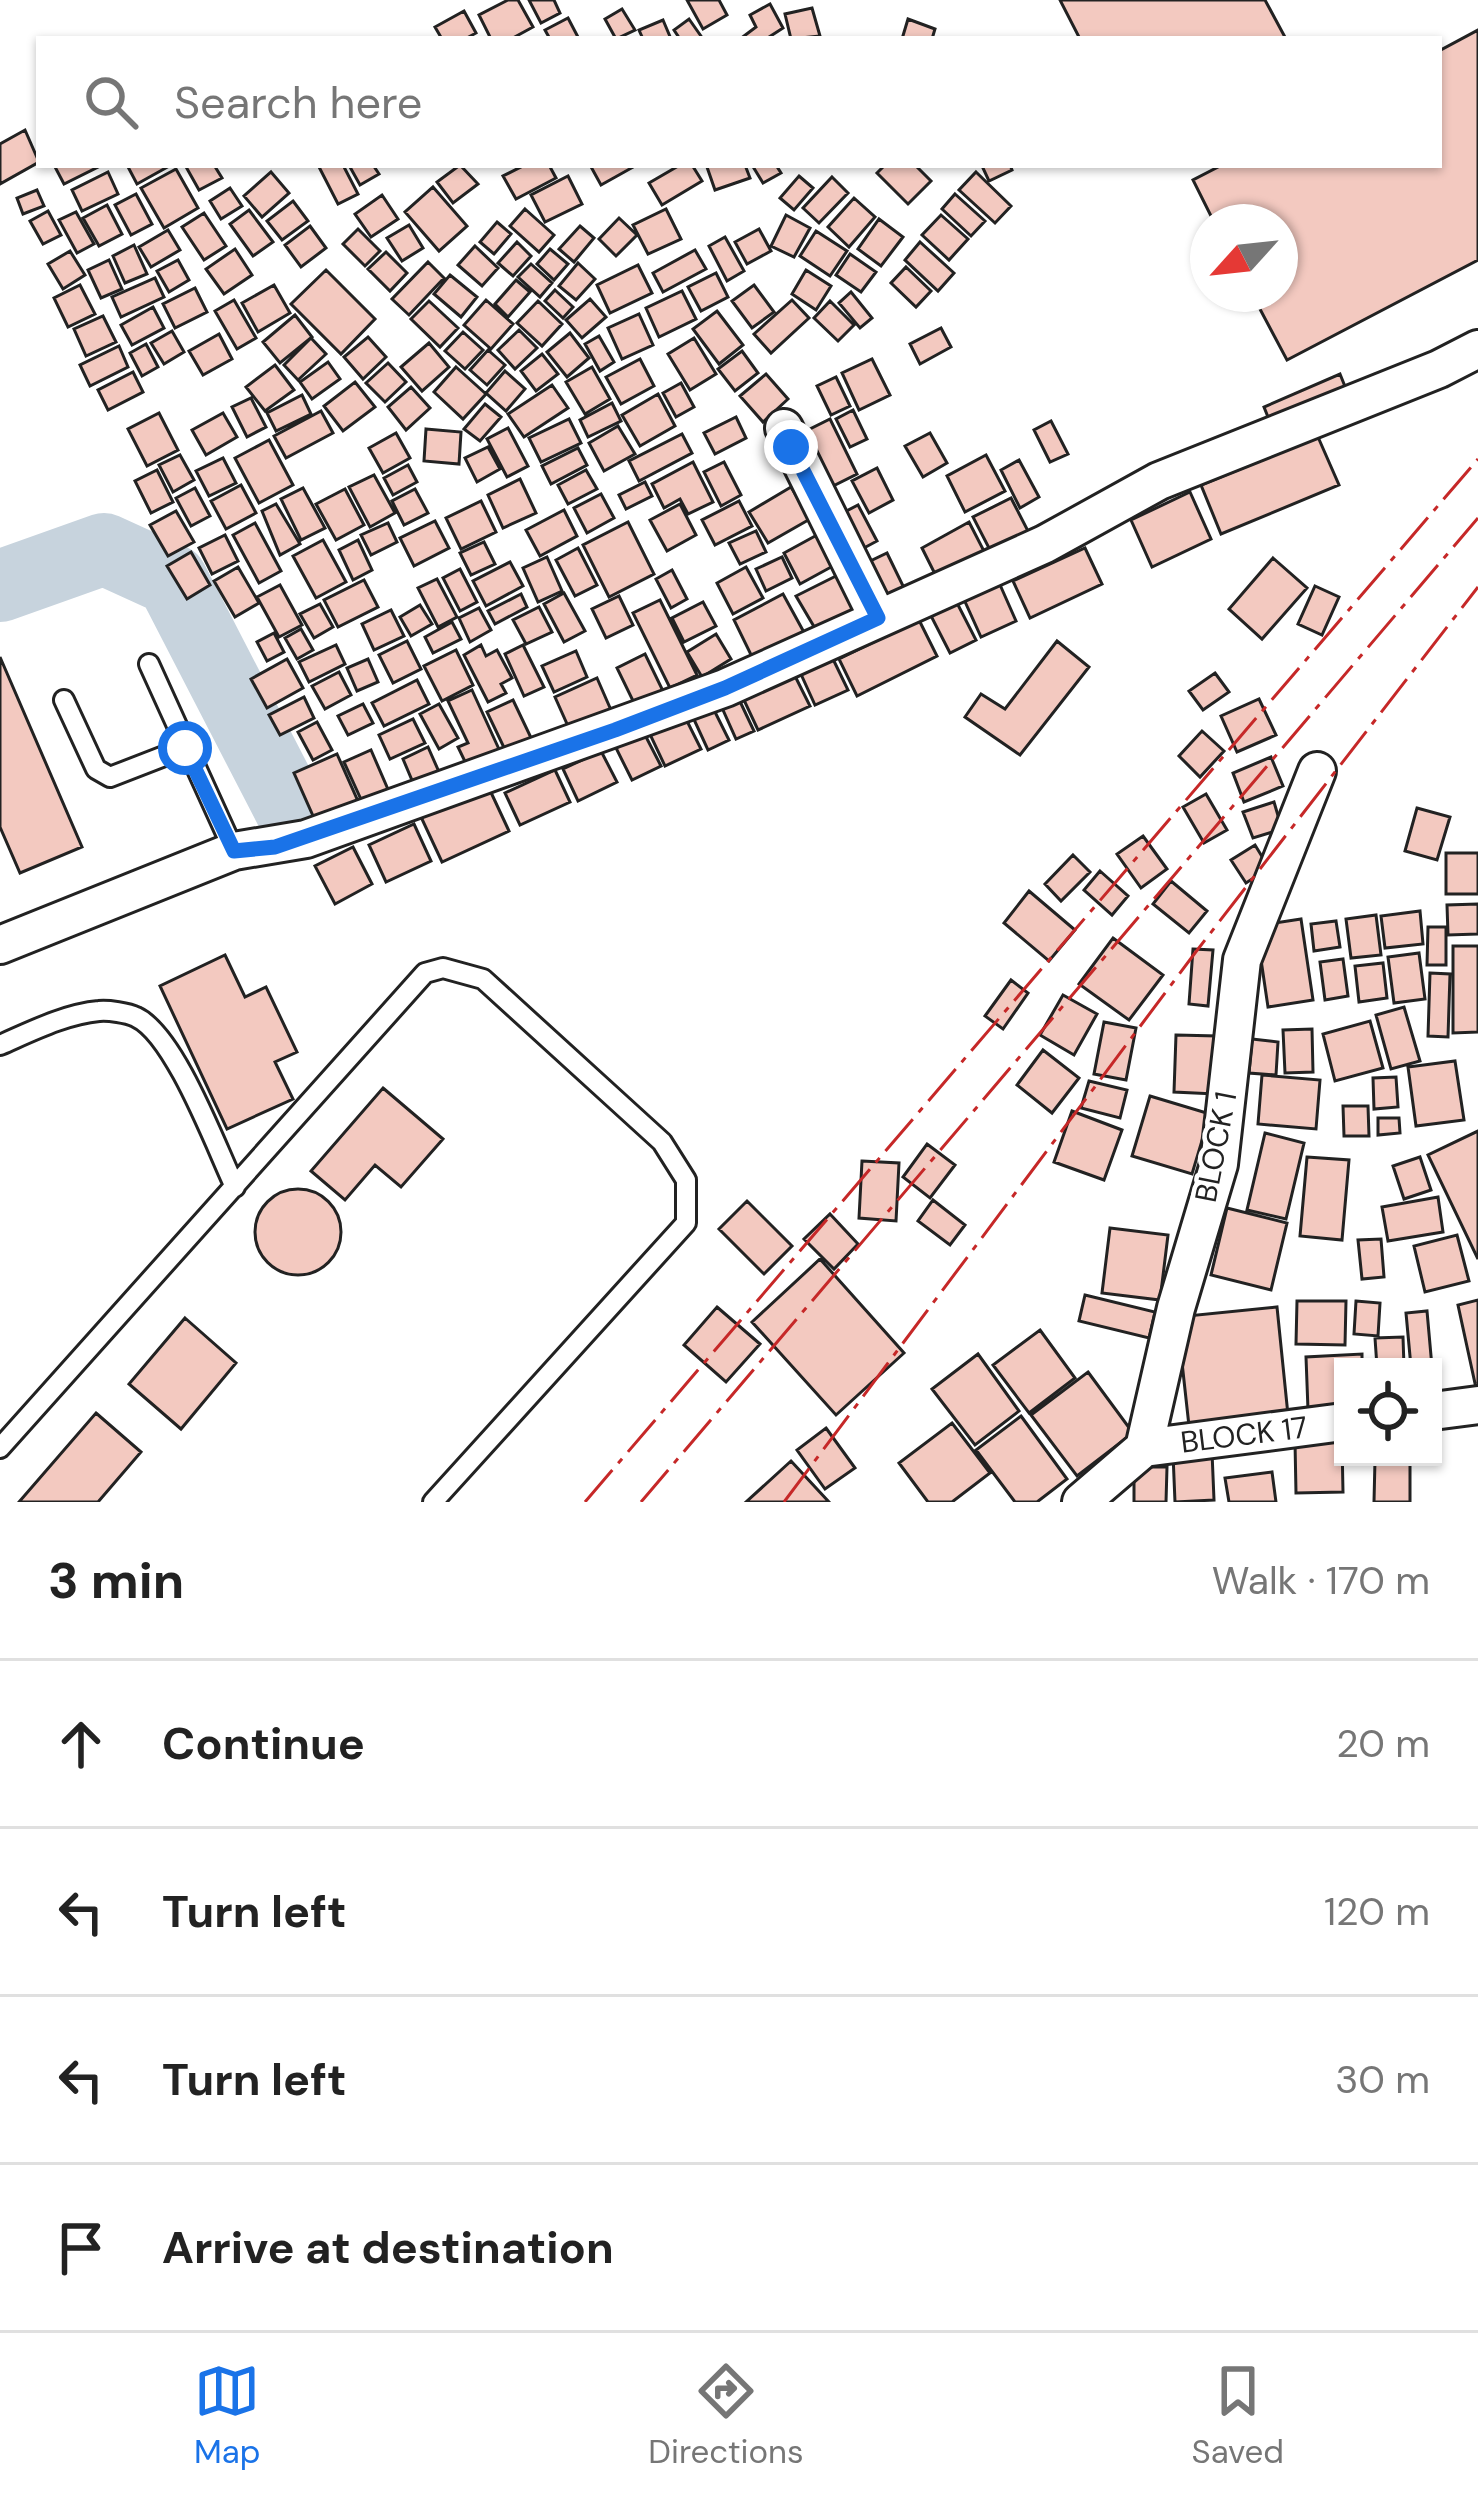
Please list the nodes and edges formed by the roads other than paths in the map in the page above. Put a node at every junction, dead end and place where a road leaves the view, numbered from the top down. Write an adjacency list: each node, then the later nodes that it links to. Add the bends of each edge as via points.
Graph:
1 (1478, 349): 3 (street, via 1159,481 1045,544)
2 (784, 428): 3 (street)
3 (878, 618): 8 (street, via 615,730 306,839)
4 (148, 664): 6 (lane)
5 (64, 700): 6 (lane, via 96,770 110,777)
6 (185, 748): 8 (lane)
7 (1317, 771): 16 (street, BLOCK 1, via 1242,960 1219,1164)
8 (234, 851): 9 (street)
9 (0, 945)
10 (0, 1045): 11 (lane, via 100,1011 137,1017 181,1071)
11 (235, 1187): 15 (lane); 17 (lane, via 425,973 443,968 483,979 662,1142 686,1180 686,1223)
12 (1478, 1405): 13 (street)
13 (1442, 1410)
14 (1334, 1424): 16 (street, BLOCK 17)
15 (0, 1448)
16 (1144, 1448): 18 (street)
17 (433, 1502)
18 (1081, 1502)

